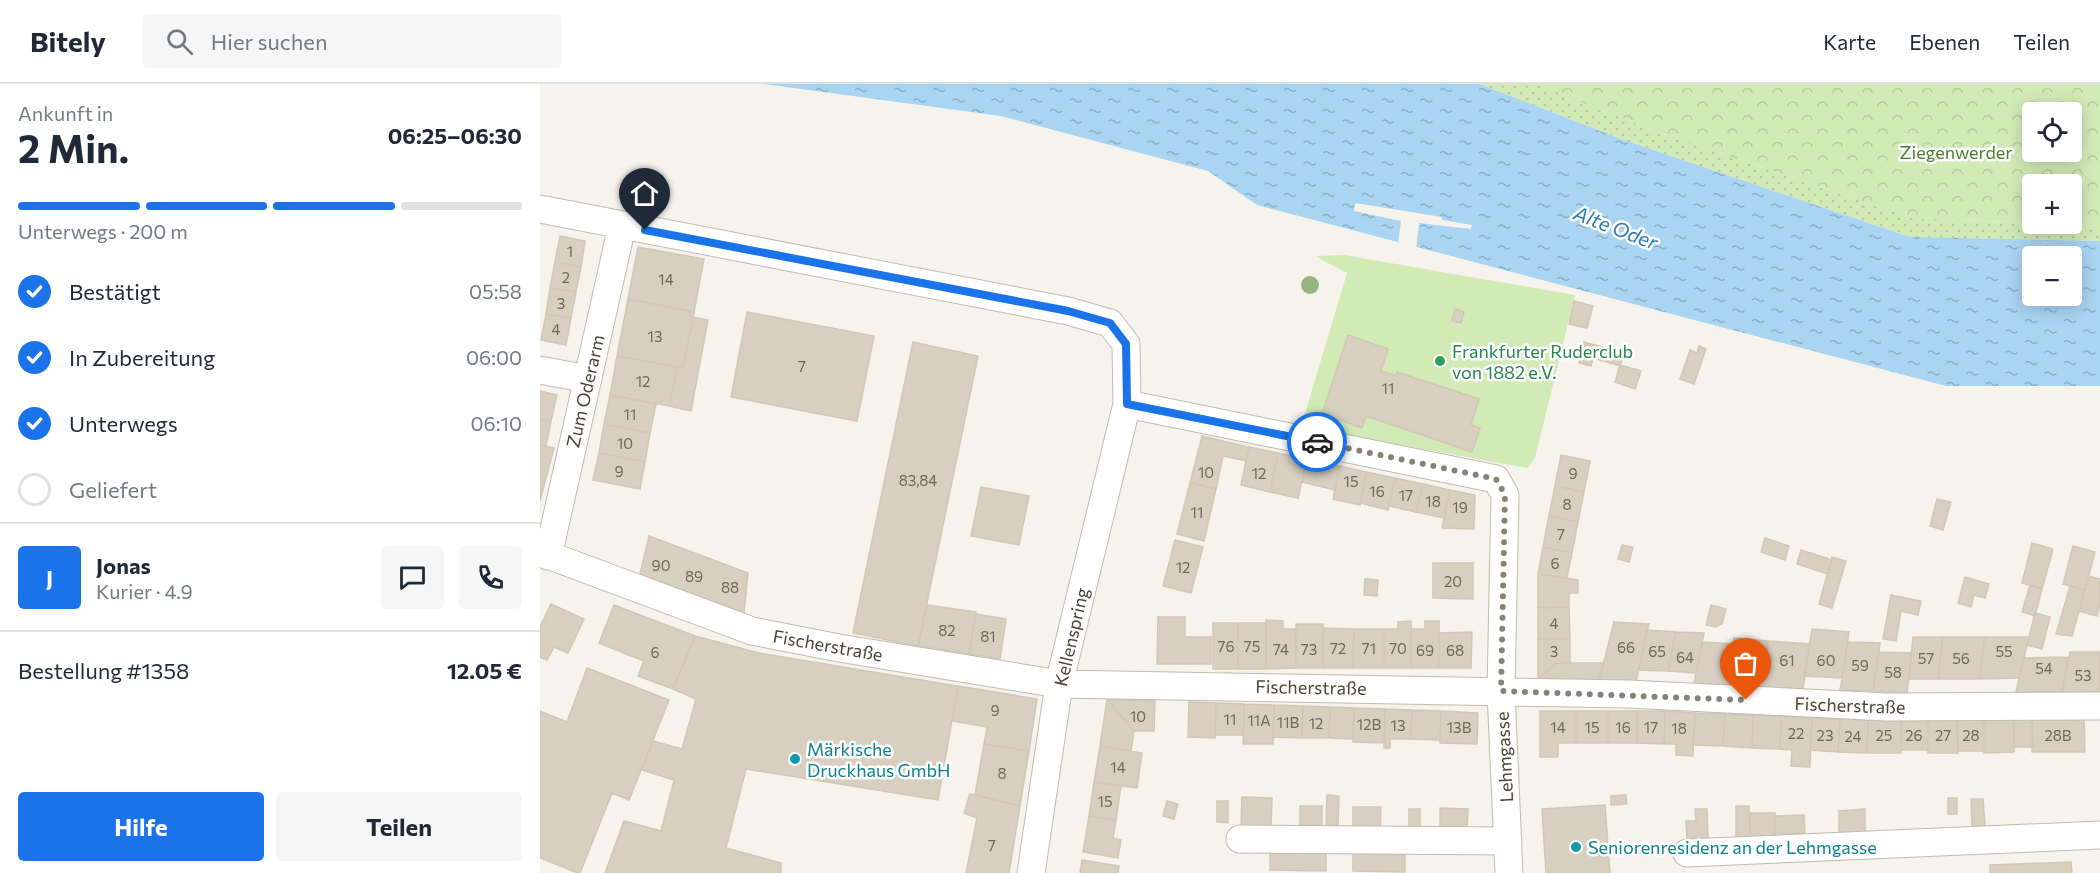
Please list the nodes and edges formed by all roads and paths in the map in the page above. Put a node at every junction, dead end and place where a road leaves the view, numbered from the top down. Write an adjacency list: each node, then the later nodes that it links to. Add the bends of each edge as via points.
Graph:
1 (540, 209): 2 (street, Kellenspring)
2 (622, 226): 4 (street, Zum Oderarm); 5 (street, Kellenspring, via 1068,311 1110,323 1126,344)
3 (540, 370): 4 (street)
4 (588, 379): 6 (street, Zum Oderarm)
5 (1127, 404): 7 (street, Kellenspring); 8 (street, Lehmgasse, via 1496,479 1505,495)
6 (544, 554): 7 (street, Fischerstraße, via 752,631)
7 (1059, 684): 8 (street, Fischerstraße); 14 (street, Kellenspring)
8 (1501, 691): 9 (street, Fischerstraße, via 1886,707); 12 (street, Lehmgasse)
9 (2100, 706)
10 (2100, 835): 13 (street)
11 (1240, 839): 12 (street)
12 (1508, 841): 15 (street, Lehmgasse)
13 (1687, 853)
14 (1030, 873)
15 (1509, 873)

